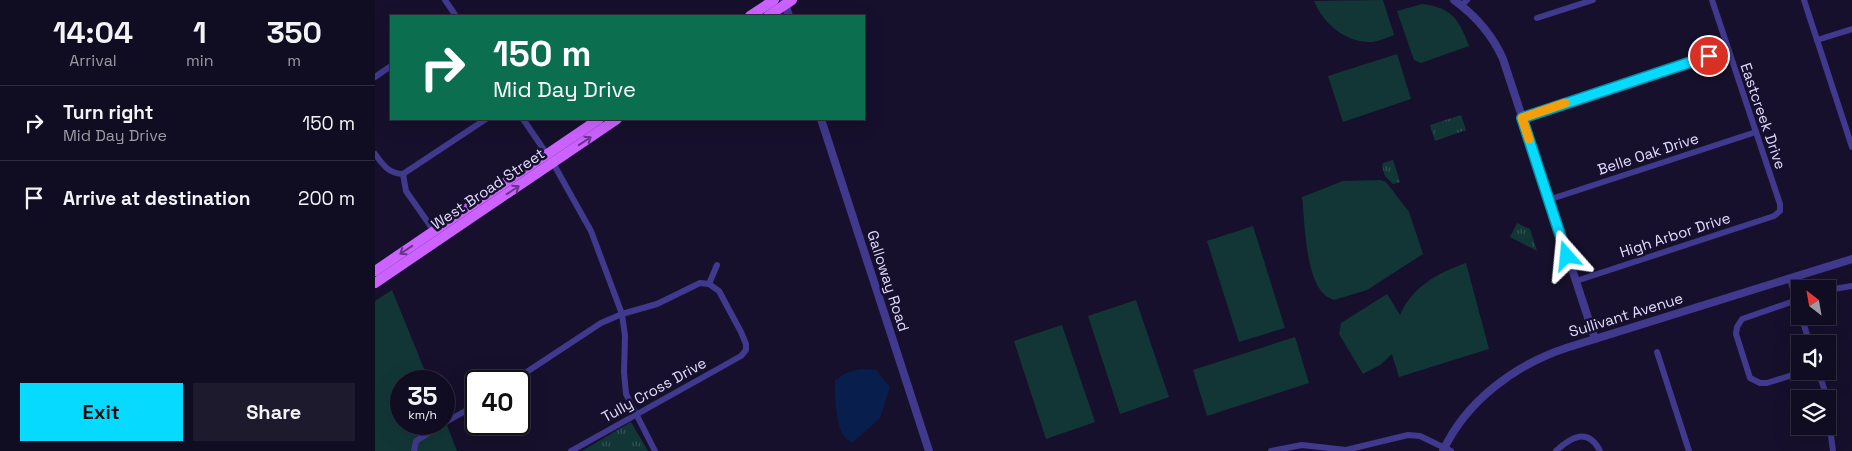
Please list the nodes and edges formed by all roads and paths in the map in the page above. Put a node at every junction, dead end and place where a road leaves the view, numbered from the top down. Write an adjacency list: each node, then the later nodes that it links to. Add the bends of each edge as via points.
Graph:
1 (445, 0): 10 (street)
2 (774, 0): 11 (main road)
3 (1454, 0): 9 (street)
4 (1593, 0): 8 (street)
5 (1712, 0): 17 (street, Eastcreek Drive)
6 (1804, 0): 16 (street)
7 (787, 2): 12 (main road); 13 (street)
8 (1577, 2): 14 (street)
9 (1464, 3): 20 (street, via 1498,48)
10 (455, 15)
11 (752, 15)
12 (769, 15)
13 (789, 15)
14 (1537, 18)
15 (1852, 29): 16 (street)
16 (1817, 40): 27 (street)
17 (1727, 50): 20 (street); 26 (street, Eastcreek Drive)
18 (390, 67): 19 (street)
19 (375, 77)
20 (1522, 118): 32 (street)
21 (484, 120): 31 (street)
22 (524, 120): 30 (street)
23 (598, 120): 30 (main road, West Broad Street)
24 (615, 120): 30 (main road, West Broad Street, one-way to 24)
25 (821, 120): 57 (street, Galloway Road)
26 (1756, 132): 32 (street, Belle Oak Drive); 33 (street, Eastcreek Drive, via 1780,204)
27 (1850, 136): 28 (street)
28 (1852, 147)
29 (375, 154): 31 (street, via 388,171)
30 (550, 158): 34 (main road, West Broad Street); 40 (main road, West Broad Street, one-way to 30); 45 (street, via 591,231)
31 (403, 174): 34 (street, via 406,190)
32 (1548, 200): 39 (street)
33 (1779, 211): 39 (street, High Arbor Drive, via 1774,216)
34 (434, 231): 37 (main road, West Broad Street, one-way to 37)
35 (1852, 259): 38 (street, Sullivant Avenue)
36 (717, 266): 41 (street)
37 (375, 271)
38 (1790, 279): 46 (street, Sullivant Avenue)
39 (1576, 281): 46 (street)
40 (375, 283)
41 (709, 284): 45 (street, via 700,282 657,304); 51 (street, Tully Cross Drive, via 719,291 747,348 741,356)
42 (1852, 286): 43 (street)
43 (1836, 289)
44 (1791, 302): 49 (street, via 1743,319 1736,334 1747,374 1754,381 1767,384)
45 (621, 314): 48 (street, via 601,323); 51 (street, via 625,336 624,383)
46 (1595, 339): 53 (street, Sullivant Avenue, via 1537,359 1497,384 1465,417)
47 (1657, 352): 61 (street)
48 (530, 370)
49 (1791, 376)
50 (1821, 380): 62 (street, via 1834,417)
51 (635, 415): 55 (street, Tully Cross Drive); 56 (street)
52 (426, 435): 54 (street, via 416,441)
53 (1446, 450): 58 (street, via 1420,436 1408,434 1346,450 1291,446)
54 (414, 451)
55 (571, 451)
56 (655, 451)
57 (929, 451)
58 (1271, 451)
59 (1556, 451): 60 (street, via 1579,436 1590,439)
60 (1600, 451)
61 (1689, 451)
62 (1833, 451)

